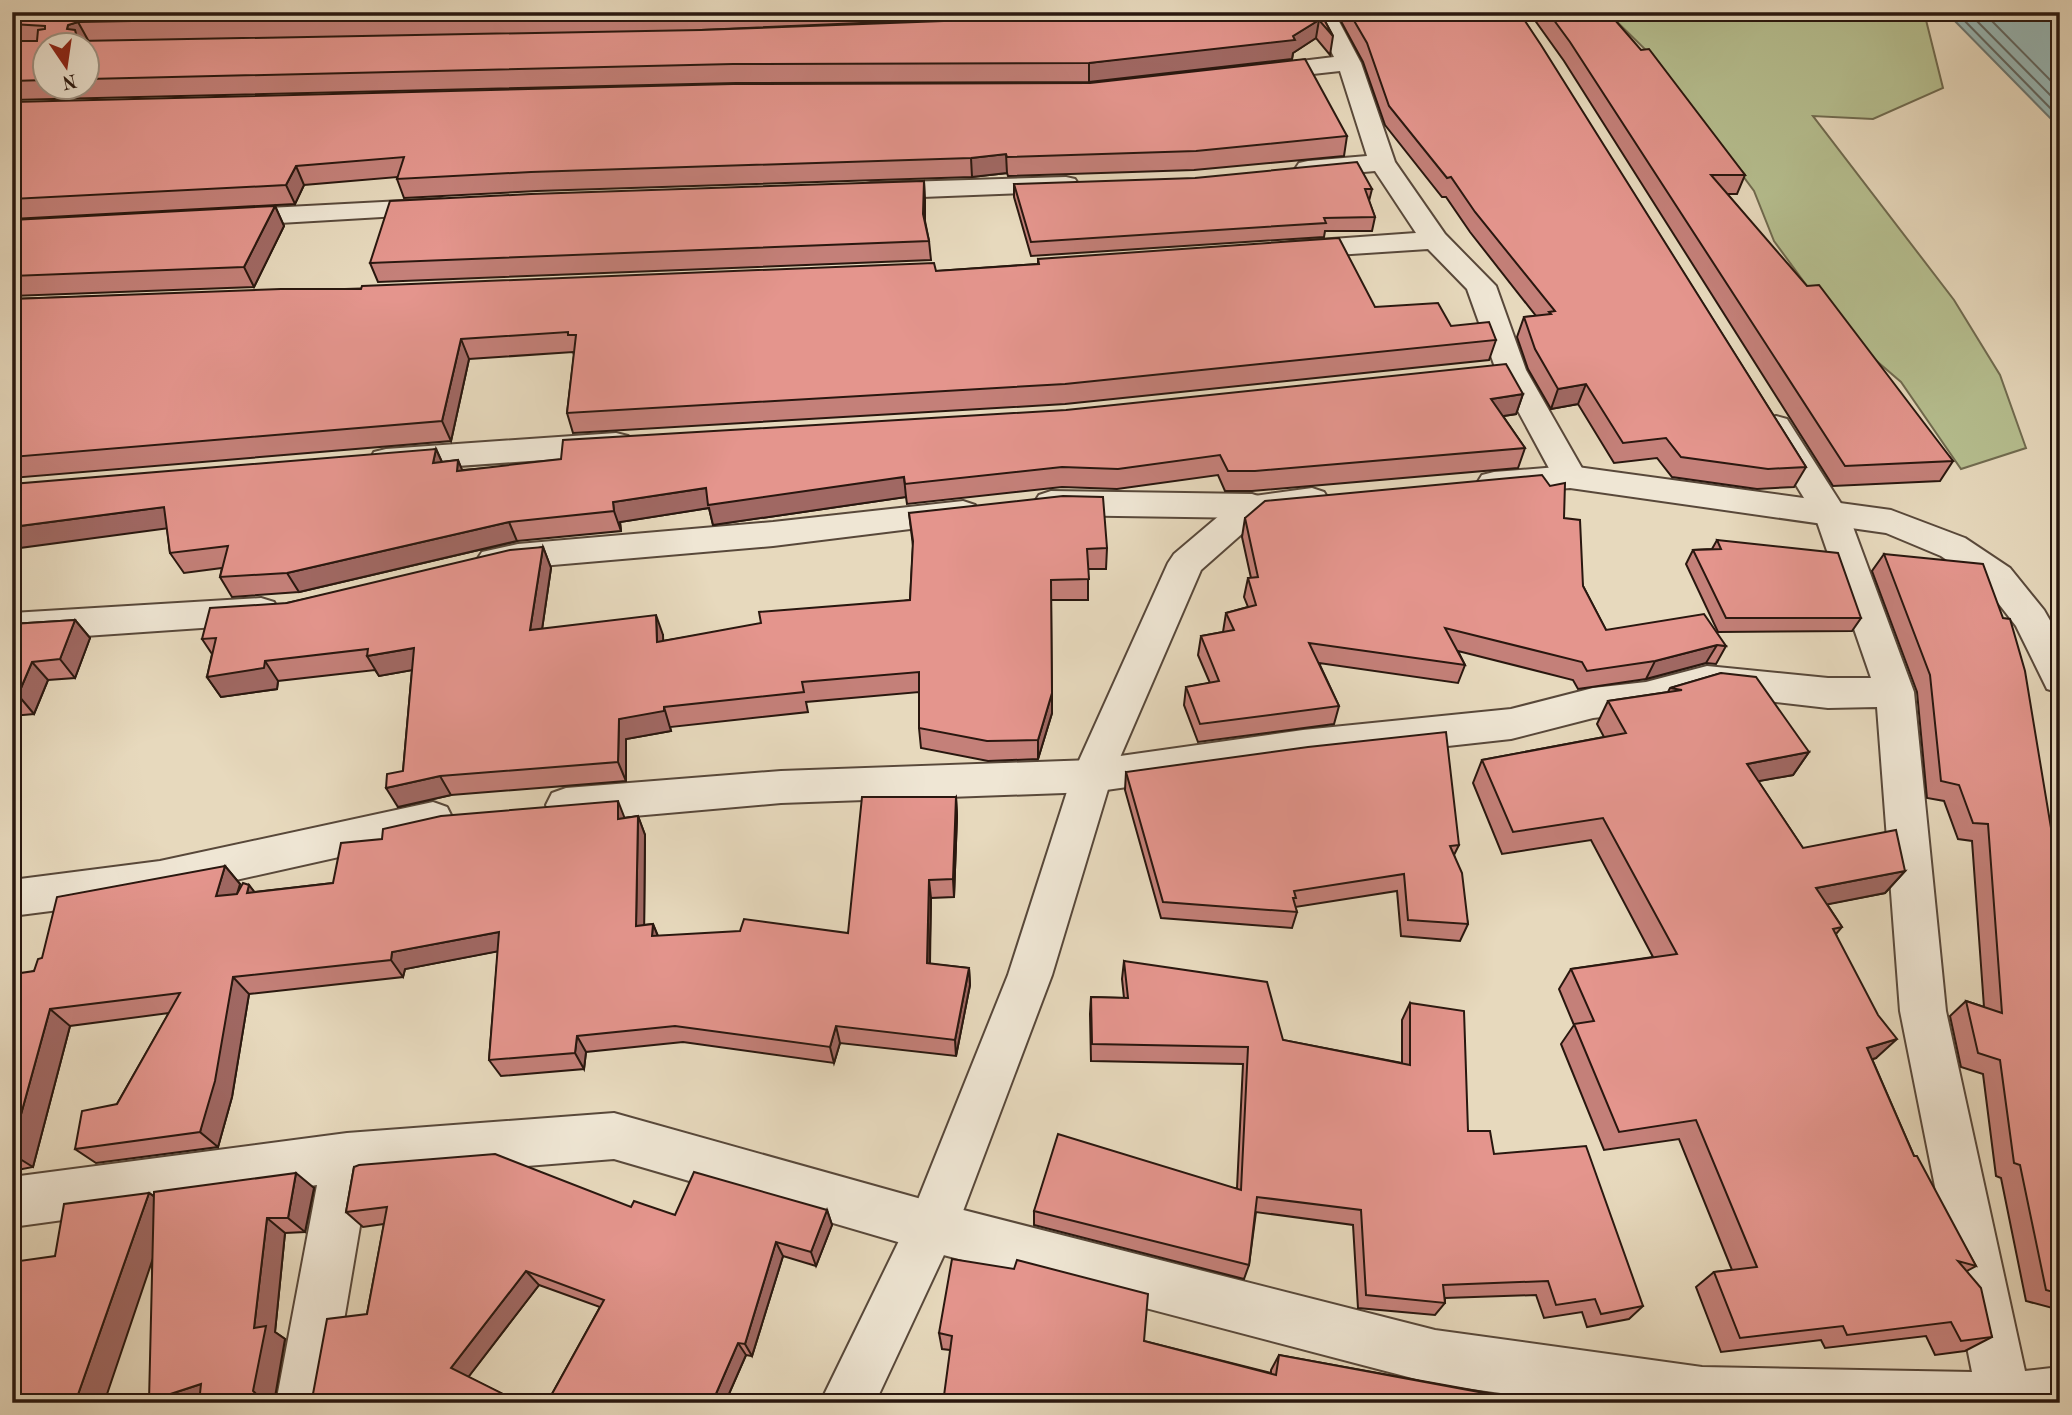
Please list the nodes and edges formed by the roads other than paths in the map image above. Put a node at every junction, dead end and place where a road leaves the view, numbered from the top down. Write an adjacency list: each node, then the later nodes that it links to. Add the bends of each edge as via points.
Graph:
1 (1313, 13): 2 (street)
2 (1349, 63): 3 (street); 4 (street)
3 (1240, 75)
4 (1382, 162): 5 (street); 10 (street)
5 (1288, 171)
6 (1096, 184): 7 (street)
7 (845, 192)
8 (469, 205): 9 (street)
9 (199, 220)
10 (1435, 240): 11 (street); 15 (street, via 1481,286 1497,372)
11 (1259, 252)
12 (1760, 400): 19 (street)
13 (650, 442): 14 (street)
14 (359, 463)
15 (1570, 477): 16 (street); 19 (street)
16 (1459, 487)
17 (1348, 497): 18 (street)
18 (1252, 506): 20 (street, via 1062,502 518,556); 25 (street, via 1186,563)
19 (1832, 516): 23 (street, via 1891,522 1975,558 2006,584 2031,616); 24 (street)
20 (466, 568)
21 (299, 608): 22 (street)
22 (12, 626)
23 (2060, 679)
24 (1895, 691): 25 (street, via 1828,692 1707,680 1511,724 1303,746); 33 (street, via 1923,1012)
25 (1092, 776): 26 (street, via 781,787); 31 (street, via 1030,975)
26 (533, 808)
27 (465, 814): 28 (street, via 160,879)
28 (12, 898)
29 (346, 1157): 30 (street); 31 (street, via 614,1136); 34 (street)
30 (12, 1202)
31 (932, 1227): 33 (street, via 1435,1357 1702,1394); 35 (street)
32 (2060, 1394): 33 (street)
33 (2006, 1402)
34 (303, 1403)
35 (847, 1403)

